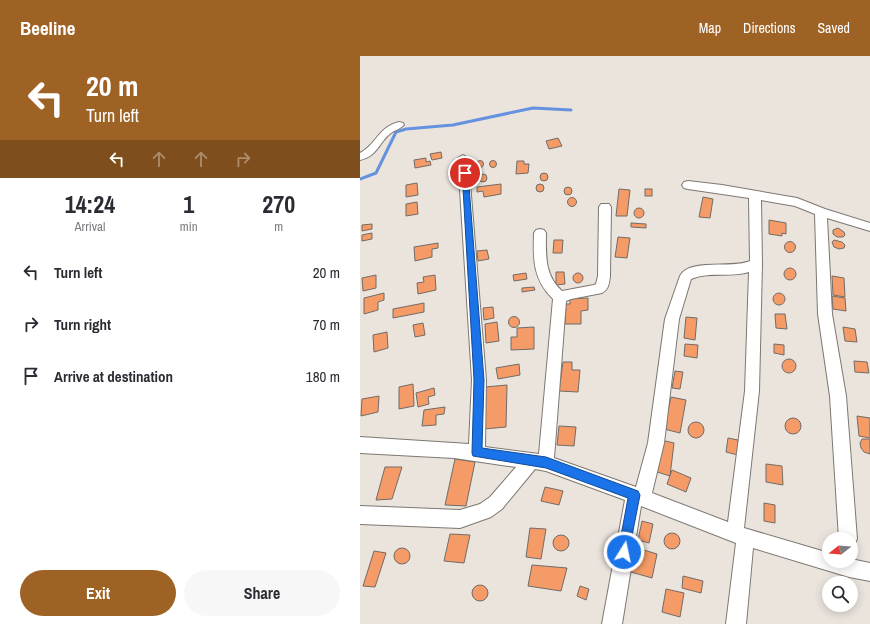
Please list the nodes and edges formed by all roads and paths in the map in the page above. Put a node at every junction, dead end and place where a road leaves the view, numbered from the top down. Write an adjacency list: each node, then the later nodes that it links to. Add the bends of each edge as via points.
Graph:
1 (399, 125): 2 (street, via 387,131 371,151)
2 (360, 157)
3 (463, 158): 13 (street, via 479,380)
4 (688, 186): 5 (street)
5 (754, 195): 7 (street, via 797,202); 10 (street)
6 (605, 207): 11 (street, via 602,287 597,290 577,291)
7 (821, 212): 8 (street); 17 (street, via 825,314 838,396)
8 (870, 227)
9 (540, 233): 11 (street, via 540,268 549,289)
10 (756, 264): 15 (street, via 740,271 702,270 693,271 686,276 672,319 656,443); 18 (street, via 752,391)
11 (560, 298): 14 (street)
12 (360, 445): 13 (street)
13 (477, 453): 14 (street)
14 (539, 462): 15 (street); 16 (street, via 485,511 460,519)
15 (638, 496): 18 (street); 22 (street)
16 (360, 516)
17 (848, 532)
18 (740, 536): 19 (street); 23 (street)
19 (822, 557)
20 (858, 567): 21 (street)
21 (870, 572)
22 (612, 624)
23 (736, 624)

